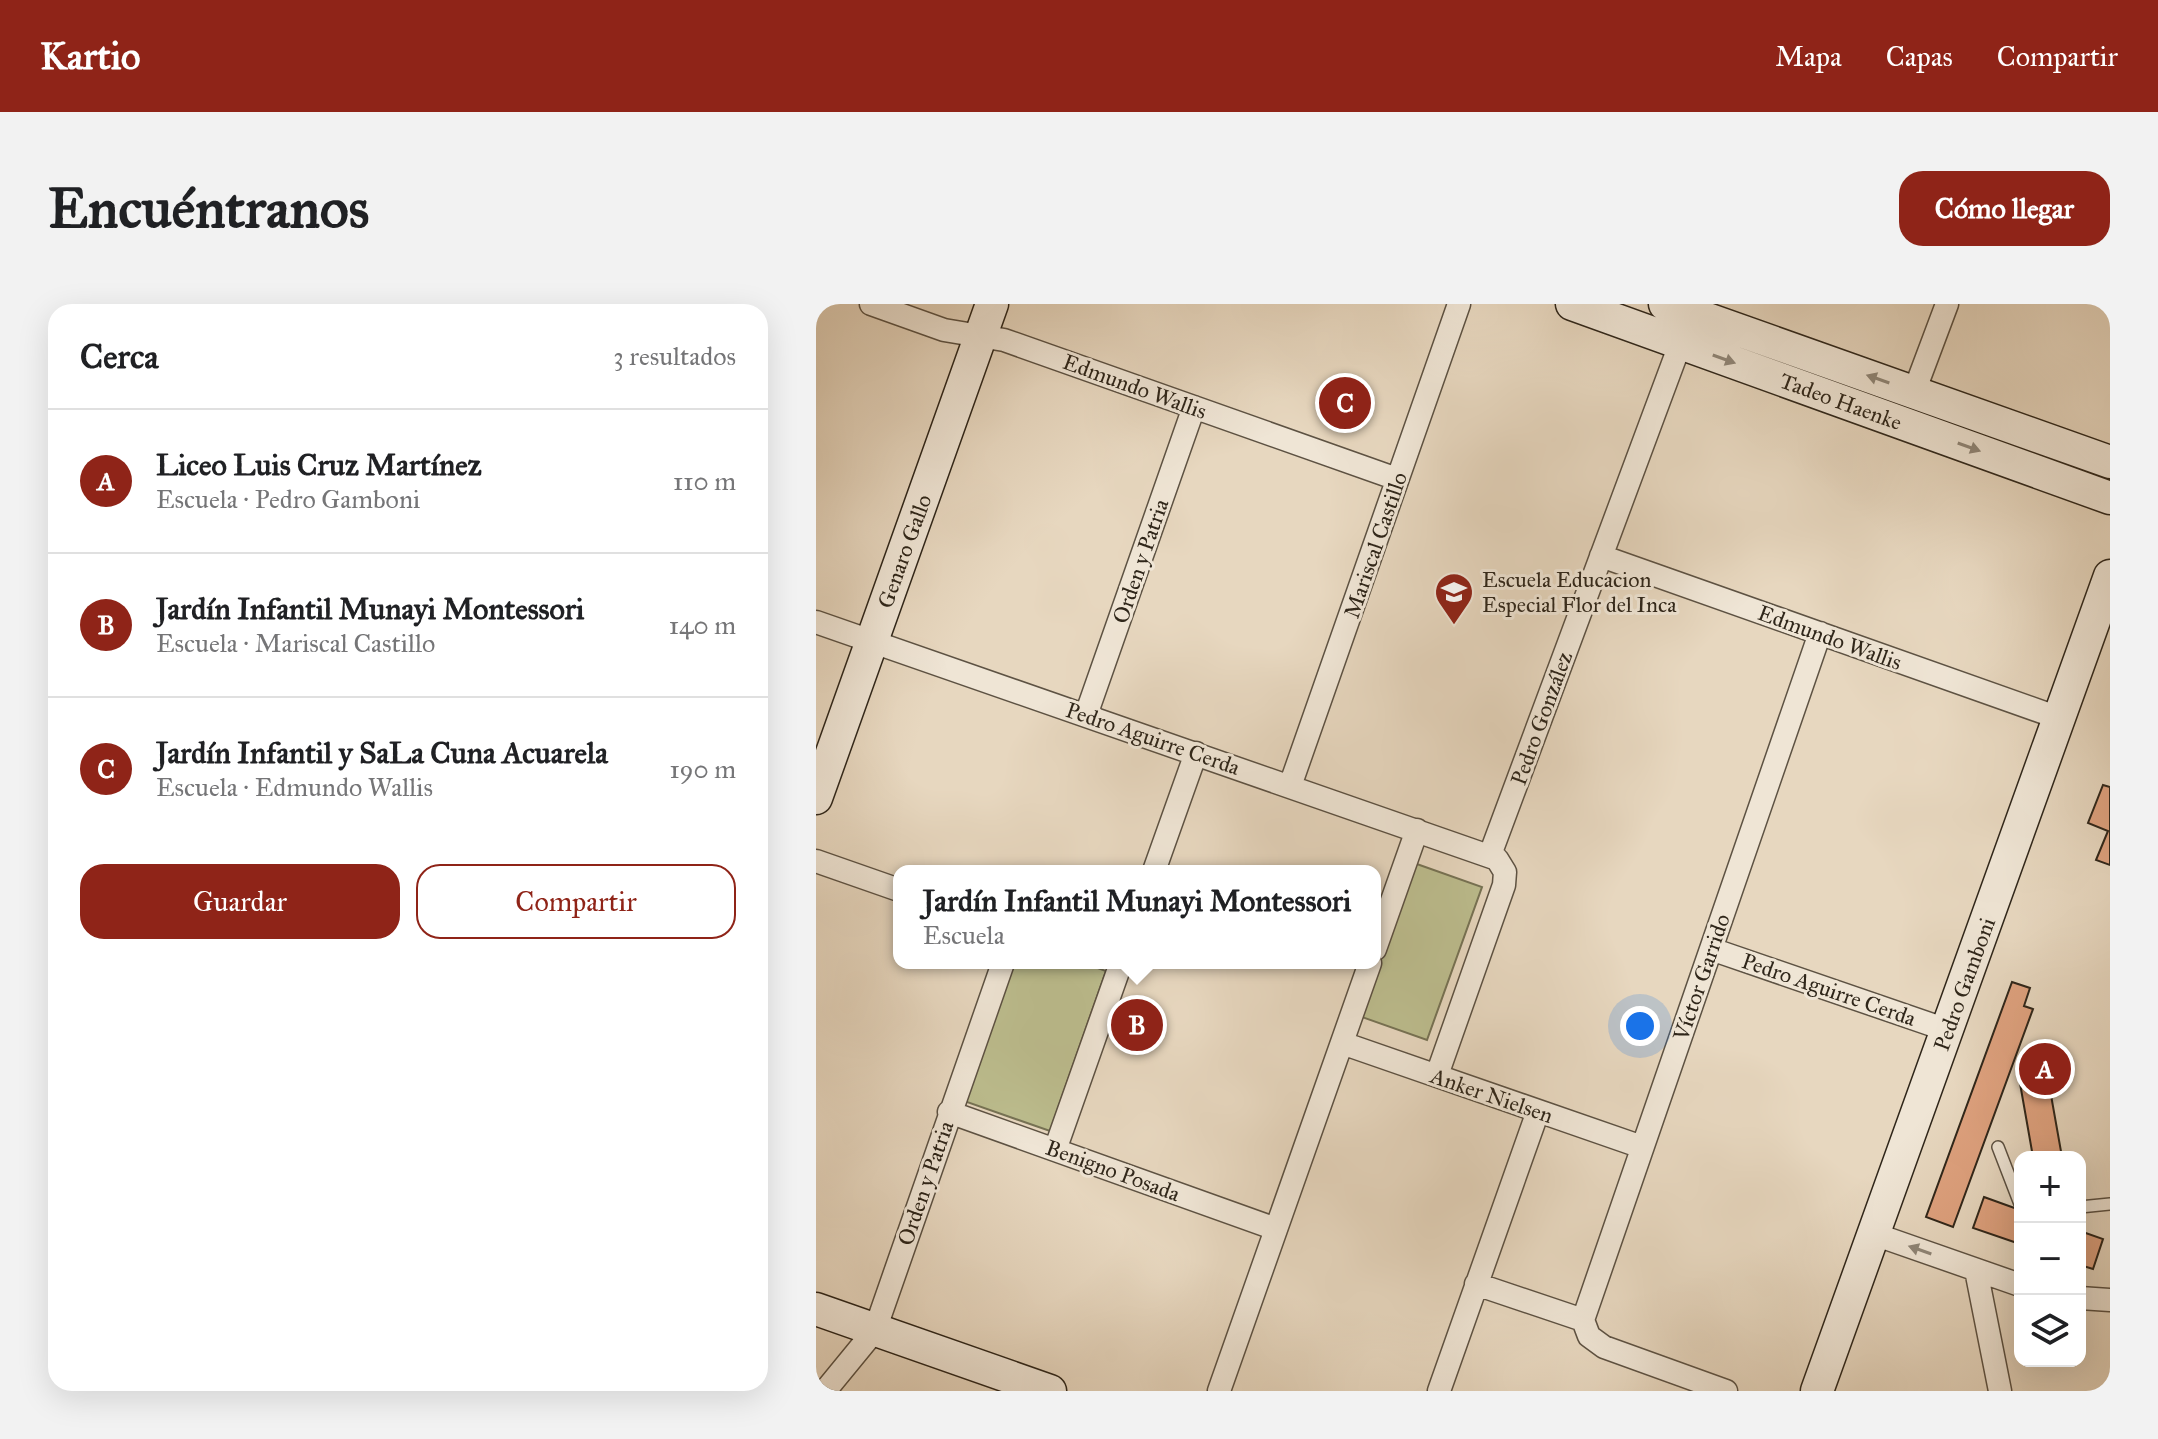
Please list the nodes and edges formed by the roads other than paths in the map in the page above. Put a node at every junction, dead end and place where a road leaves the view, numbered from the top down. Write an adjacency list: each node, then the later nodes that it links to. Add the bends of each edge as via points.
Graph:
1 (871, 304): 7 (street, Edmundo Wallis, via 944,330)
2 (992, 304): 7 (street, Genaro Gallo)
3 (1459, 304): 12 (street, Mariscal Castillo)
4 (1572, 304): 8 (street, Tadeo Haenke)
5 (1947, 304): 9 (street)
6 (1678, 309): 8 (street, Pedro González); 9 (street, Tadeo Haenke, one-way to 6)
7 (980, 336): 10 (street, Edmundo Wallis); 18 (street, Genaro Gallo)
8 (1680, 343): 13 (street, Tadeo Haenke, one-way to 13); 14 (street, Pedro González)
9 (1914, 392): 11 (street, Tadeo Haenke)
10 (1194, 407): 12 (street, Edmundo Wallis); 19 (street, Orden y Patria)
11 (2110, 462)
12 (1397, 479): 22 (street, Mariscal Castillo)
13 (2110, 498)
14 (1601, 556): 17 (street, Edmundo Wallis); 25 (street, Pedro González)
15 (2110, 576): 20 (street, Pedro Gamboni)
16 (816, 622): 18 (street, Pedro Aguirre Cerda)
17 (1820, 633): 20 (street, Edmundo Wallis); 30 (street, Víctor Garrido)
18 (872, 641): 19 (street, Pedro Aguirre Cerda); 23 (street, Genaro Gallo)
19 (1086, 715): 21 (street, Pedro Aguirre Cerda)
20 (2059, 718): 34 (street, Pedro Gamboni)
21 (1196, 753): 22 (street, Pedro Aguirre Cerda); 27 (street)
22 (1290, 786): 24 (street, Pedro Aguirre Cerda)
23 (816, 798)
24 (1417, 830): 25 (street, Pedro Aguirre Cerda); 29 (street)
25 (1490, 855): 36 (street, via 1502,866 1504,885)
26 (816, 861): 28 (street)
27 (1156, 865)
28 (893, 888)
29 (1381, 932)
30 (1711, 949): 34 (street, Pedro Aguirre Cerda); 39 (street, Víctor Garrido)
31 (1001, 969): 38 (street, Orden y Patria)
32 (1115, 969): 41 (street)
33 (1368, 969): 35 (street)
34 (1947, 1030): 46 (street, Pedro Gamboni)
35 (1342, 1043): 36 (street, Anker Nielsen); 45 (street)
36 (1437, 1075): 37 (street, Anker Nielsen)
37 (1538, 1111): 39 (street, Anker Nielsen); 49 (street)
38 (949, 1112): 41 (street, Benigno Posada); 54 (street, Orden y Patria)
39 (1642, 1147): 53 (street, Víctor Garrido)
40 (1998, 1147): 42 (lane)
41 (1055, 1150): 45 (street, Benigno Posada)
42 (2014, 1188)
43 (2110, 1204): 44 (lane)
44 (2086, 1206)
45 (1276, 1229): 57 (street)
46 (1874, 1234): 47 (street, one-way to 46); 60 (street, Pedro Gamboni)
47 (1976, 1270): 48 (street); 61 (street)
48 (2014, 1283)
49 (1476, 1284): 53 (street); 58 (street)
50 (2086, 1298): 51 (street)
51 (2110, 1300)
52 (816, 1309): 54 (street)
53 (1583, 1320): 59 (street, via 1589,1336 1604,1347)
54 (875, 1330): 55 (street, Orden y Patria); 56 (street)
55 (825, 1391)
56 (1050, 1391)
57 (1219, 1391)
58 (1439, 1391)
59 (1726, 1391)
60 (1817, 1391)
61 (2000, 1391)

